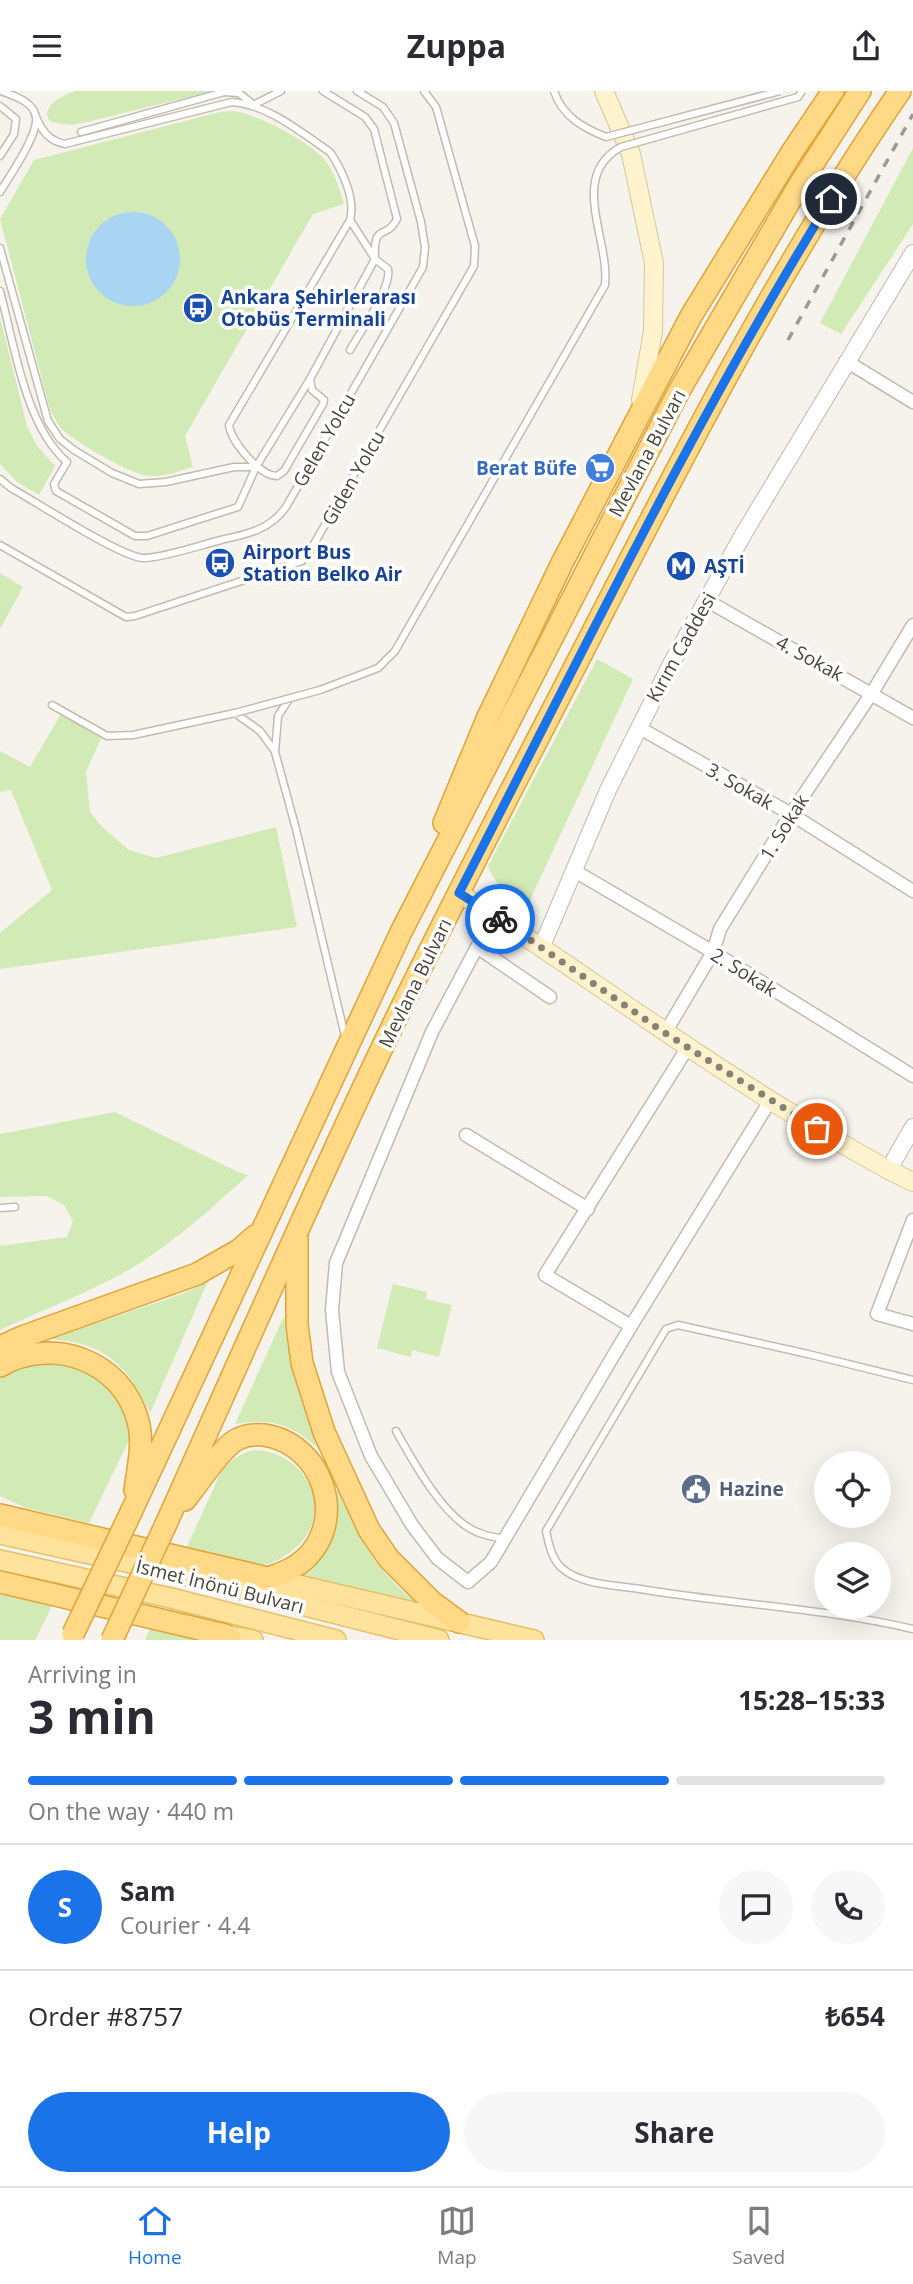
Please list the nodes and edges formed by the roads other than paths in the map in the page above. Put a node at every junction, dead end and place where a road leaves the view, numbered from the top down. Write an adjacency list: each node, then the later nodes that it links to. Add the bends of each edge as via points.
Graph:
1 (1, 91): 15 (lane, via 19,97)
2 (281, 91): 13 (lane)
3 (323, 91): 22 (lane, via 365,117 377,135 397,219 376,237)
4 (357, 91): 32 (lane, Gelen Yolcu, via 383,107 394,124 421,222 425,259 277,518 247,534 136,557)
5 (424, 91): 33 (lane, Giden Yolcu, via 436,107 475,246 474,266 307,556 126,617)
6 (554, 91): 8 (lane, bridge, via 568,115 606,137)
7 (604, 91): 28 (main road, via 631,153 654,263 653,331)
8 (779, 91)
9 (802, 91): 37 (lane, bridge, via 798,97 621,147 607,158 593,185 605,285 395,651 378,668)
10 (832, 91): 28 (highway, via 691,316)
11 (860, 91): 47 (highway, Mevlana Bulvarı, via 679,391)
12 (900, 91): 46 (highway, Mevlana Bulvarı, via 786,270 685,453)
13 (253, 105): 15 (lane, via 232,102 65,144 46,135); 16 (lane, via 239,93 224,92); 19 (lane, via 330,152 351,203)
14 (0, 106): 17 (lane, via 16,119 16,127)
15 (36, 117): 18 (lane, via 32,136)
16 (81, 132)
17 (0, 156)
18 (0, 192)
19 (350, 220): 22 (lane); 31 (lane, via 229,425)
20 (0, 248): 29 (lane, via 48,421)
21 (913, 253): 25 (street, Kırım Caddesi)
22 (375, 259): 24 (lane, via 388,269 388,282); 26 (lane)
23 (0, 291): 30 (lane, via 33,413 51,447)
24 (350, 350)
25 (846, 361): 27 (street); 34 (street, Kırım Caddesi)
26 (310, 379): 31 (lane); 31 (lane, via 323,404 284,471 272,476)
27 (913, 402)
28 (633, 429): 47 (highway, via 487,719)
29 (74, 450): 30 (lane); 31 (lane, via 139,484)
30 (67, 462): 31 (lane, via 54,484 59,495 141,537 235,509)
31 (256, 467)
32 (0, 479)
33 (0, 545)
34 (706, 600): 36 (street, 4. Sokak); 41 (street, Kırım Caddesi)
35 (913, 625): 36 (street, 1. Sokak)
36 (872, 693): 40 (street, 4. Sokak); 43 (street, 1. Sokak)
37 (289, 699): 39 (lane, bridge); 42 (lane, via 278,716)
38 (52, 705): 39 (lane, via 107,736 133,735)
39 (234, 713): 42 (lane, via 260,731)
40 (913, 718)
41 (638, 727): 43 (street, 3. Sokak); 44 (street, Kırım Caddesi)
42 (275, 752): 52 (lane)
43 (791, 814): 45 (street, 3. Sokak); 49 (street, 1. Sokak, via 720,929)
44 (573, 870): 48 (street, Kırım Caddesi); 49 (street, 2. Sokak)
45 (913, 891)
46 (459, 893): 48 (main road); 65 (highway, Mevlana Bulvarı)
47 (401, 932): 52 (highway, Mevlana Bulvarı)
48 (542, 946): 51 (main road)
49 (713, 953): 51 (street, 1. Sokak); 54 (street, 2. Sokak)
50 (550, 997): 75 (street, via 477,947 432,1032 336,1263 332,1310 338,1372 371,1456 412,1525 437,1558 468,1582 491,1562)
51 (665, 1033): 53 (main road)
52 (347, 1045): 64 (highway, Mevlana Bulvarı)
53 (688, 1047): 55 (main road); 62 (street)
54 (913, 1076)
55 (770, 1101): 58 (main road); 67 (street)
56 (913, 1127): 58 (street)
57 (466, 1135): 62 (street)
58 (888, 1171): 59 (main road)
59 (913, 1182)
60 (15, 1207): 61 (lane)
61 (0, 1208)
62 (589, 1209): 67 (street, via 545,1275)
63 (913, 1220): 66 (street, via 877,1314)
64 (260, 1232): 68 (highway, via 197,1274); 72 (highway, Mevlana Bulvarı)
65 (297, 1233): 74 (highway, Mevlana Bulvarı); 79 (highway, via 297,1325 302,1363 324,1432 369,1530 389,1559 432,1602)
66 (913, 1324)
67 (631, 1326): 75 (street)
68 (0, 1347)
69 (0, 1366): 72 (highway, via 27,1354 54,1352 100,1367 119,1384 139,1423)
70 (913, 1380): 80 (lane, via 678,1325 666,1329 546,1531 550,1551 562,1569 583,1579 687,1597 834,1613)
71 (396, 1431): 75 (lane, via 424,1480 453,1514 475,1532)
72 (132, 1510): 82 (highway, Mevlana Bulvarı, bridge)
73 (0, 1520): 77 (highway); 86 (main road, İsmet İnönü Bulvarı, via 180,1574)
74 (166, 1524): 77 (highway, via 233,1442 256,1434 294,1445 318,1474 326,1514 320,1539 306,1559); 83 (highway, bridge)
75 (505, 1539)
76 (0, 1560): 85 (main road, İsmet İnönü Bulvarı)
77 (268, 1578): 79 (main road)
78 (0, 1582): 81 (highway)
79 (460, 1622): 87 (main road)
80 (913, 1629)
81 (228, 1637): 84 (main road)
82 (70, 1638)
83 (112, 1640)
84 (253, 1640)
85 (336, 1640)
86 (439, 1640)
87 (534, 1640)

